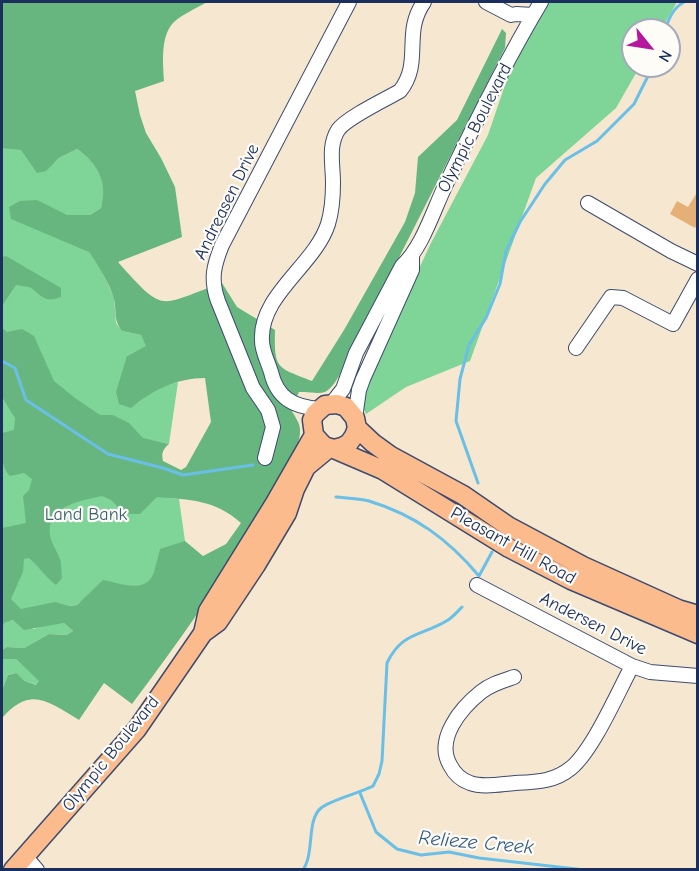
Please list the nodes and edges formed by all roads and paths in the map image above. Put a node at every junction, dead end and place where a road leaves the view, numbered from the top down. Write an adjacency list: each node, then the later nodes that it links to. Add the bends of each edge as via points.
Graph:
1 (349, 2): 16 (street, Andreasen Drive, via 222,245 212,274 218,301 273,427)
2 (424, 2): 13 (street, via 413,23 412,66 406,84 343,124 332,142 333,197 328,224 269,309 263,326 262,342 280,396)
3 (486, 2): 5 (street)
4 (541, 2): 6 (street, Olympic Boulevard)
5 (511, 15): 6 (street); 7 (street)
6 (533, 15): 7 (street, Olympic Boulevard)
7 (522, 35): 9 (street, Olympic Boulevard)
8 (588, 203): 10 (street)
9 (412, 256): 13 (street, Olympic Boulevard, via 402,266 356,353 343,390); 14 (street, Olympic Boulevard, via 412,270 363,379)
10 (698, 264)
11 (698, 279): 12 (street, via 673,324 623,298 611,297)
12 (576, 348)
13 (316, 415): 14 (main road, via 346,407); 15 (main road, via 320,443); 19 (main road, Olympic Boulevard, via 275,503 208,611)
14 (356, 418): 15 (main road, via 354,436); 18 (main road, Pleasant Hill Road, via 364,418 385,439 508,526 583,566)
15 (336, 450): 19 (main road, Olympic Boulevard, via 287,513 218,622); 20 (main road, Pleasant Hill Road, via 383,470 508,548 571,580)
16 (265, 458)
17 (477, 585): 21 (street, Andersen Drive)
18 (698, 615)
19 (202, 633): 24 (main road, Olympic Boulevard, via 137,729)
20 (698, 634)
21 (632, 666): 22 (street, Andersen Drive, via 650,672); 23 (street, via 572,767 545,782 471,783 453,771 446,759 448,733 481,692)
22 (698, 676)
23 (514, 677)
24 (26, 865)

